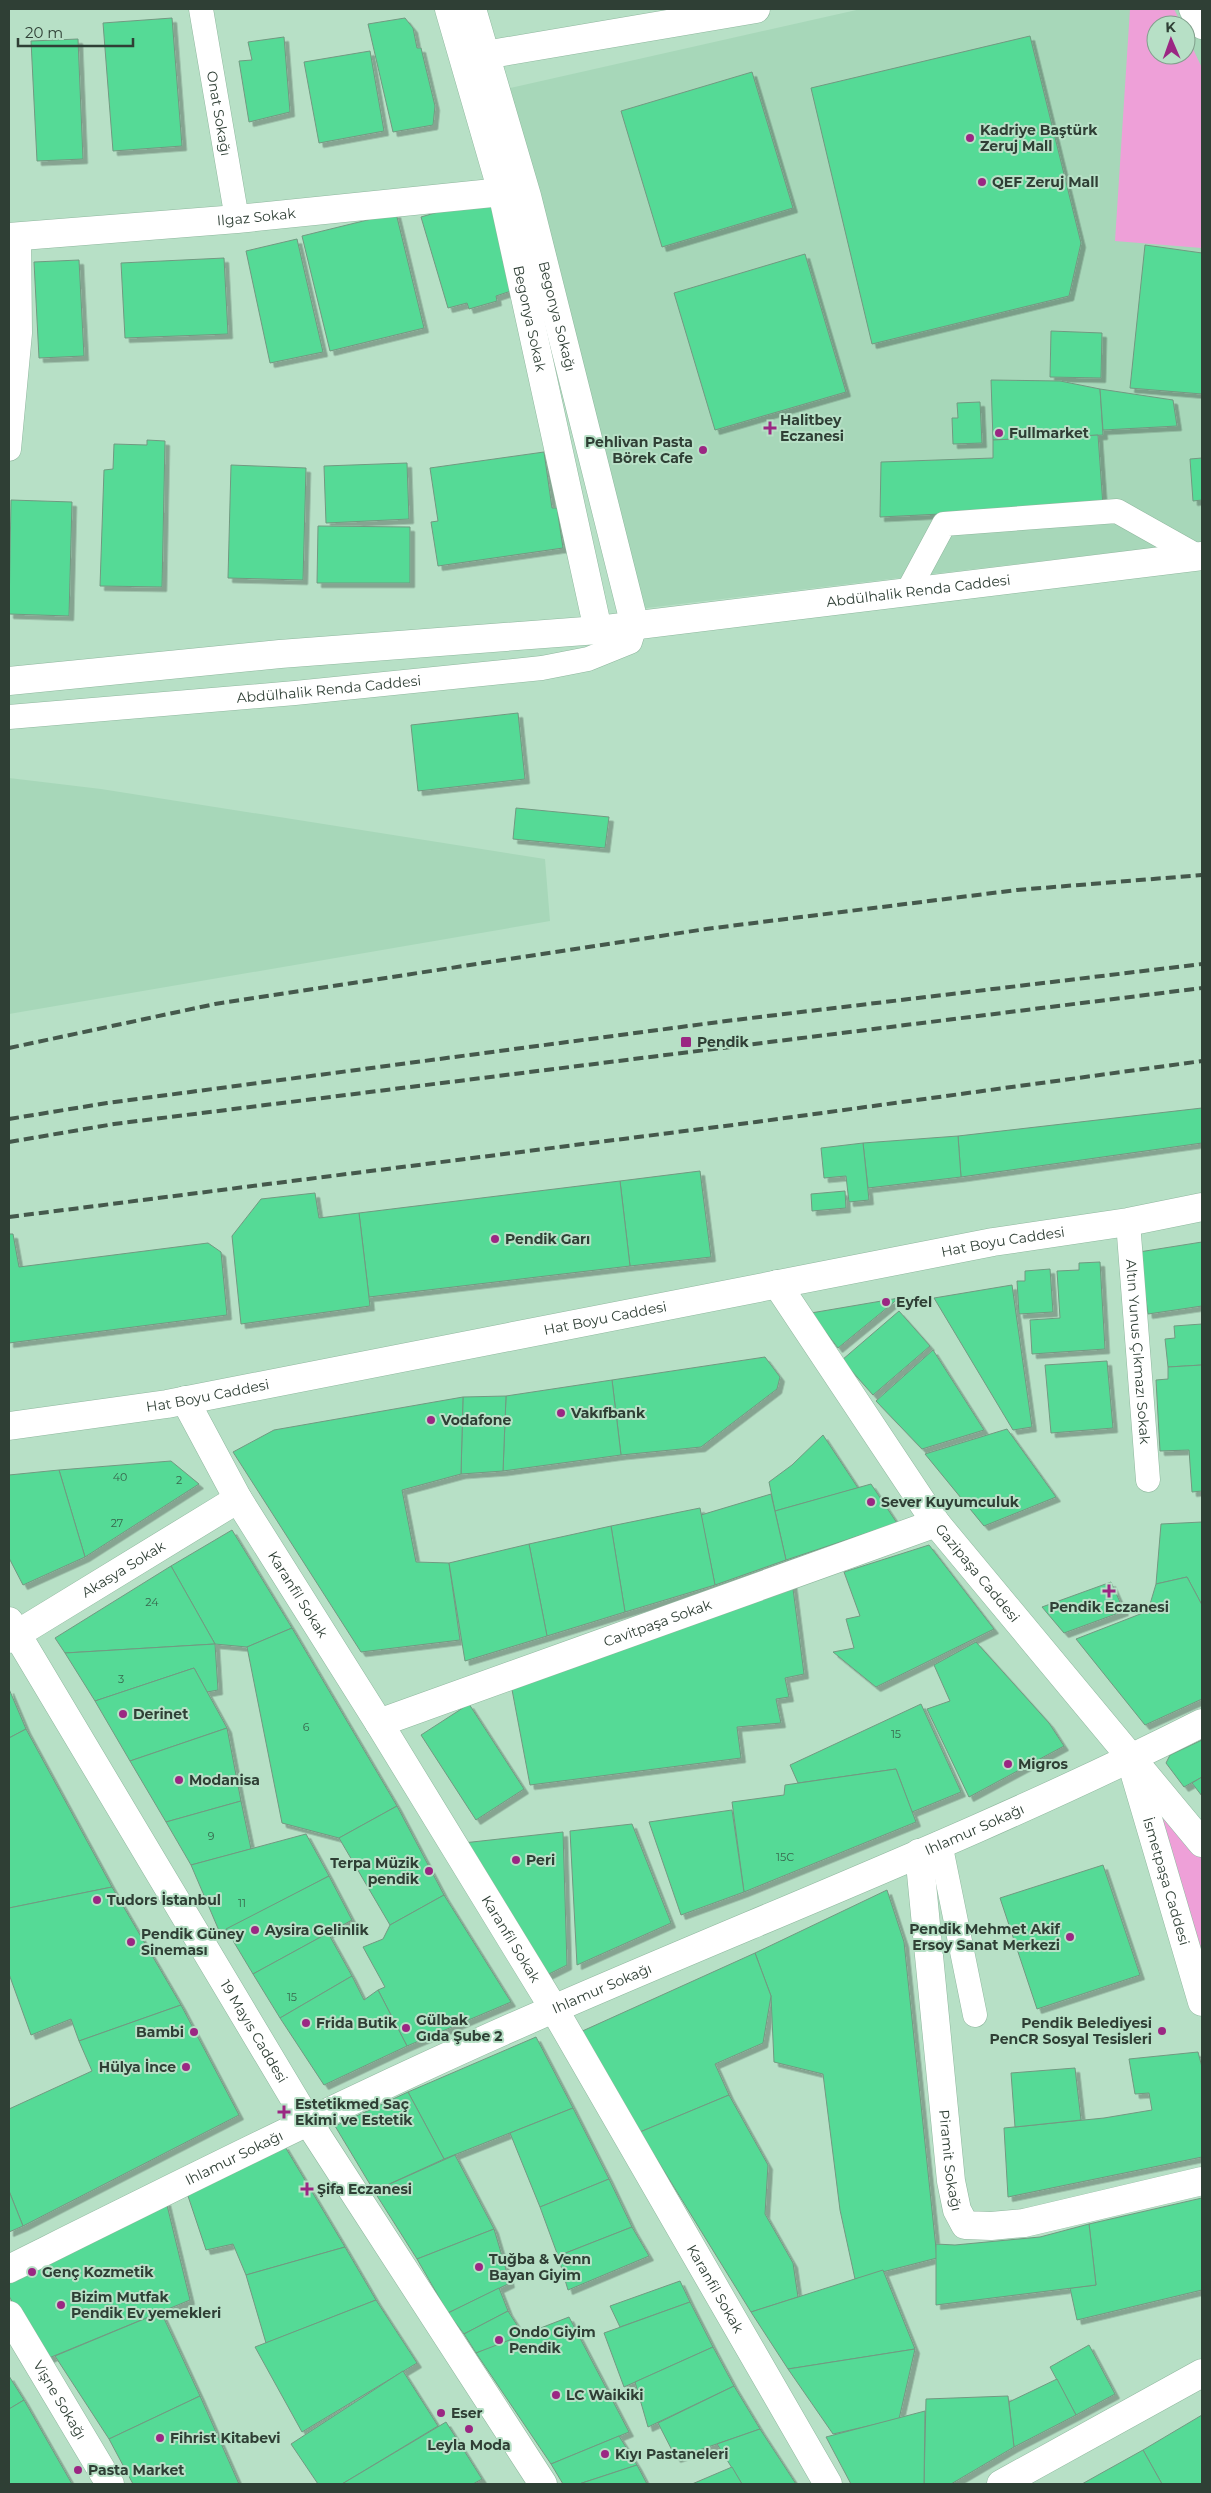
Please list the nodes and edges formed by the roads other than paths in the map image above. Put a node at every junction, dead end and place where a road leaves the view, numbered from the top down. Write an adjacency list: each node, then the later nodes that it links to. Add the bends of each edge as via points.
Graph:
1 (201, 9): 9 (lane, Onat Sokağı)
2 (449, 9): 8 (street, Begonya Sokak)
3 (472, 9): 7 (street, Begonya Sokağı)
4 (756, 9): 7 (street)
5 (1193, 9): 6 (street)
6 (1202, 25)
7 (485, 55): 14 (street, Begonya Sokağı, via 529,206)
8 (502, 192): 9 (street, Ilgaz Sokak); 15 (street, Begonya Sokak)
9 (237, 219): 10 (street, Ilgaz Sokak)
10 (14, 236): 11 (lane, via 20,333)
11 (9, 449)
12 (1200, 556): 13 (street, Abdülhalik Renda Caddesi); 13 (lane, via 1117,511 944,524)
13 (908, 592): 14 (street, Abdülhalik Renda Caddesi)
14 (635, 626): 15 (street, Abdülhalik Renda Caddesi); 17 (lane, Abdülhalik Renda Caddesi, via 630,642 588,659 542,668)
15 (598, 630): 16 (street, Abdülhalik Renda Caddesi, via 280,654)
16 (9, 681)
17 (9, 717)
18 (1202, 1207): 19 (street, Hat Boyu Caddesi)
19 (1128, 1222): 20 (street, Hat Boyu Caddesi, via 993,1242); 23 (lane, Altın Yunus Çıkmazı Sokak)
20 (777, 1284): 21 (street, Hat Boyu Caddesi); 25 (street, Gazipaşa Caddesi)
21 (185, 1400): 22 (street, Hat Boyu Caddesi); 24 (street, Karanfil Sokak)
22 (9, 1426)
23 (1148, 1480)
24 (238, 1500): 26 (street, Akasya Sokak); 27 (street, Karanfil Sokak)
25 (936, 1523): 27 (street, Cavitpaşa Sokak); 29 (street, Gazipaşa Caddesi)
26 (11, 1632): 35 (street, 19 Mayıs Caddesi)
27 (379, 1723): 33 (street, Karanfil Sokak)
28 (1202, 1723): 29 (street, Ihlamur Sokağı)
29 (1130, 1759): 30 (street, Gazipaşa Caddesi); 31 (street, Ihlamur Sokağı); 32 (street, İsmetpaşa Caddesi)
30 (1202, 1844)
31 (930, 1848): 33 (street, Ihlamur Sokağı); 34 (lane); 36 (street, Piramit Sokağı, via 951,2181 957,2210 965,2225 1024,2223)
32 (1202, 2002)
33 (554, 2009): 35 (street, Ihlamur Sokağı); 42 (street, Karanfil Sokak)
34 (975, 2015)
35 (307, 2120): 37 (street, Ihlamur Sokağı); 41 (street, 19 Mayıs Caddesi)
36 (1202, 2181)
37 (9, 2269)
38 (9, 2315): 40 (street, Vişne Sokağı)
39 (1202, 2373): 43 (street)
40 (110, 2484)
41 (543, 2484)
42 (828, 2484)
43 (1001, 2484)

